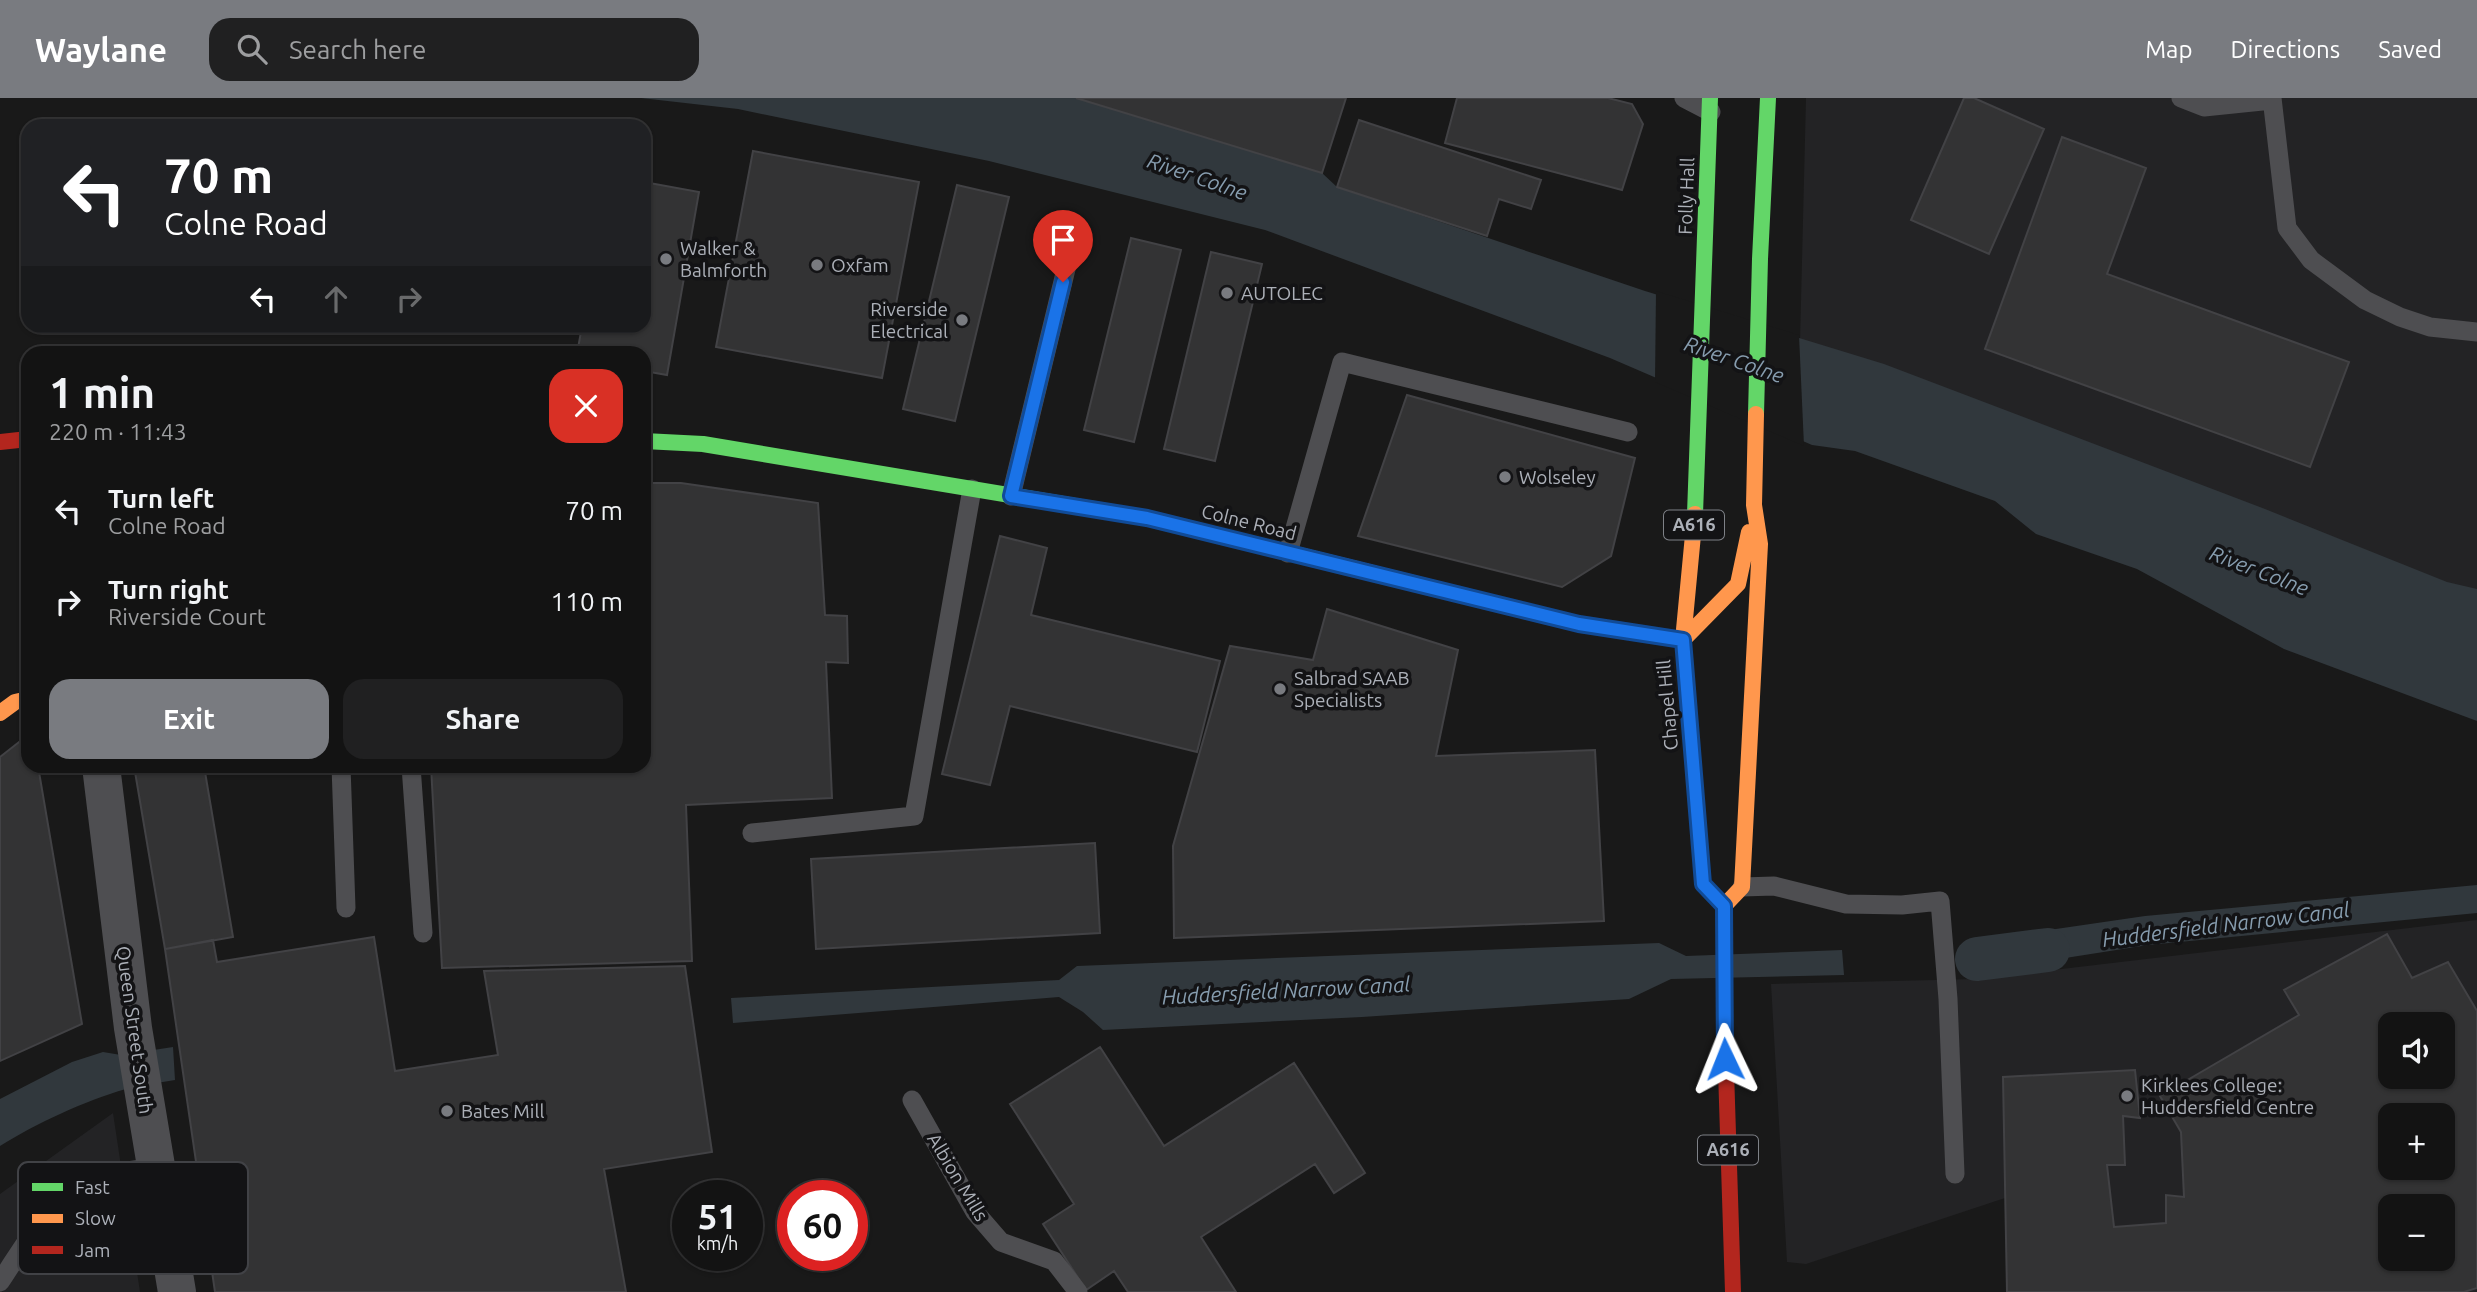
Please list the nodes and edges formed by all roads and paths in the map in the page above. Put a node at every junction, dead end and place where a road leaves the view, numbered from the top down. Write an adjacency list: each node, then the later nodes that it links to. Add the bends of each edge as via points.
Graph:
1 (1684, 98): 6 (lane)
2 (1768, 98): 16 (main road)
3 (2181, 98): 5 (lane)
4 (2272, 99): 5 (lane); 8 (lane, via 2287,228 2311,260 2365,300 2400,317 2430,327)
5 (2204, 103)
6 (1711, 105): 9 (main road, Folly Hall / A616)
7 (1075, 232): 15 (lane)
8 (2477, 332)
9 (1699, 409): 18 (main road, Chapel Hill / A616)
10 (1628, 432): 17 (lane, via 1342,362)
11 (21, 440): 12 (main road)
12 (0, 442)
13 (651, 442): 14 (main road, Colne Road, via 702,444)
14 (972, 489): 15 (main road, Colne Road); 24 (lane, via 914,816)
15 (1011, 496): 17 (main road, Colne Road, via 1147,518)
16 (1754, 505): 18 (main road, via 1738,584); 25 (main road, via 1760,544)
17 (1288, 553): 18 (main road, Colne Road, via 1579,624)
18 (1683, 640): 27 (main road, Chapel Hill / A616, via 1703,884)
19 (21, 701): 20 (main road)
20 (0, 713)
21 (102, 773): 30 (street, Queen Street South, via 133,1028)
22 (341, 773): 26 (lane)
23 (412, 773): 28 (lane)
24 (752, 834)
25 (1742, 887): 27 (main road); 31 (lane, via 1774,886 1846,904 1940,901)
26 (346, 908)
27 (1724, 908): 37 (main road, A616)
28 (423, 933)
29 (912, 1100): 36 (lane, Albion Mills, via 975,1212 1001,1242 1054,1261)
30 (155, 1162)
31 (1955, 1174)
32 (18, 1256): 34 (lane)
33 (174, 1274): 35 (street, Queen Street South)
34 (0, 1282)
35 (177, 1292)
36 (1079, 1292)
37 (1733, 1292)

